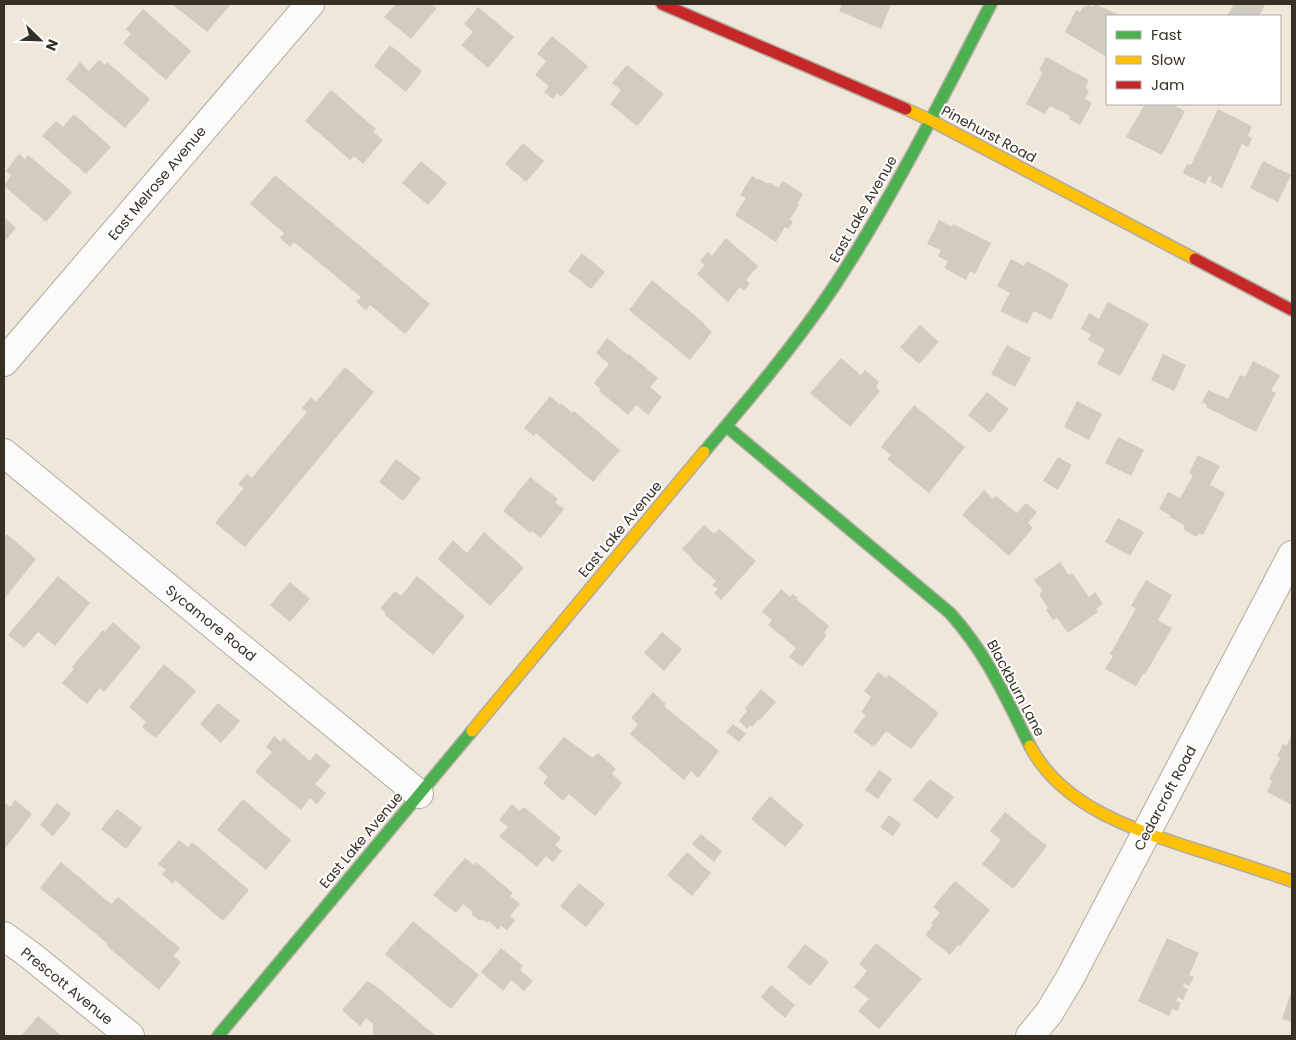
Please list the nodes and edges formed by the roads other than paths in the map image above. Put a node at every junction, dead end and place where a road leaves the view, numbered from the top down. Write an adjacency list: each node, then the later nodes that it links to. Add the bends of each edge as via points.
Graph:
1 (310, 4): 6 (street, East Melrose Avenue)
2 (662, 4): 4 (street, Pinehurst Road)
3 (991, 4): 4 (street, East Lake Avenue)
4 (930, 120): 5 (street, Pinehurst Road); 7 (street, East Lake Avenue, via 845,270 807,324)
5 (1292, 310)
6 (4, 362)
7 (726, 426): 10 (street, East Lake Avenue); 11 (street, Blackburn Lane, via 965,629 996,676 1041,764 1065,788 1093,809)
8 (4, 452): 10 (street, Sycamore Road)
9 (1292, 555): 11 (street, Cedarcroft Road)
10 (419, 794): 15 (street, East Lake Avenue)
11 (1146, 834): 12 (street, Blackburn Lane); 16 (street, Cedarcroft Road, via 1070,978 1049,1013)
12 (1292, 881)
13 (4, 936): 14 (street, Prescott Avenue)
14 (130, 1036)
15 (218, 1036)
16 (1030, 1036)

